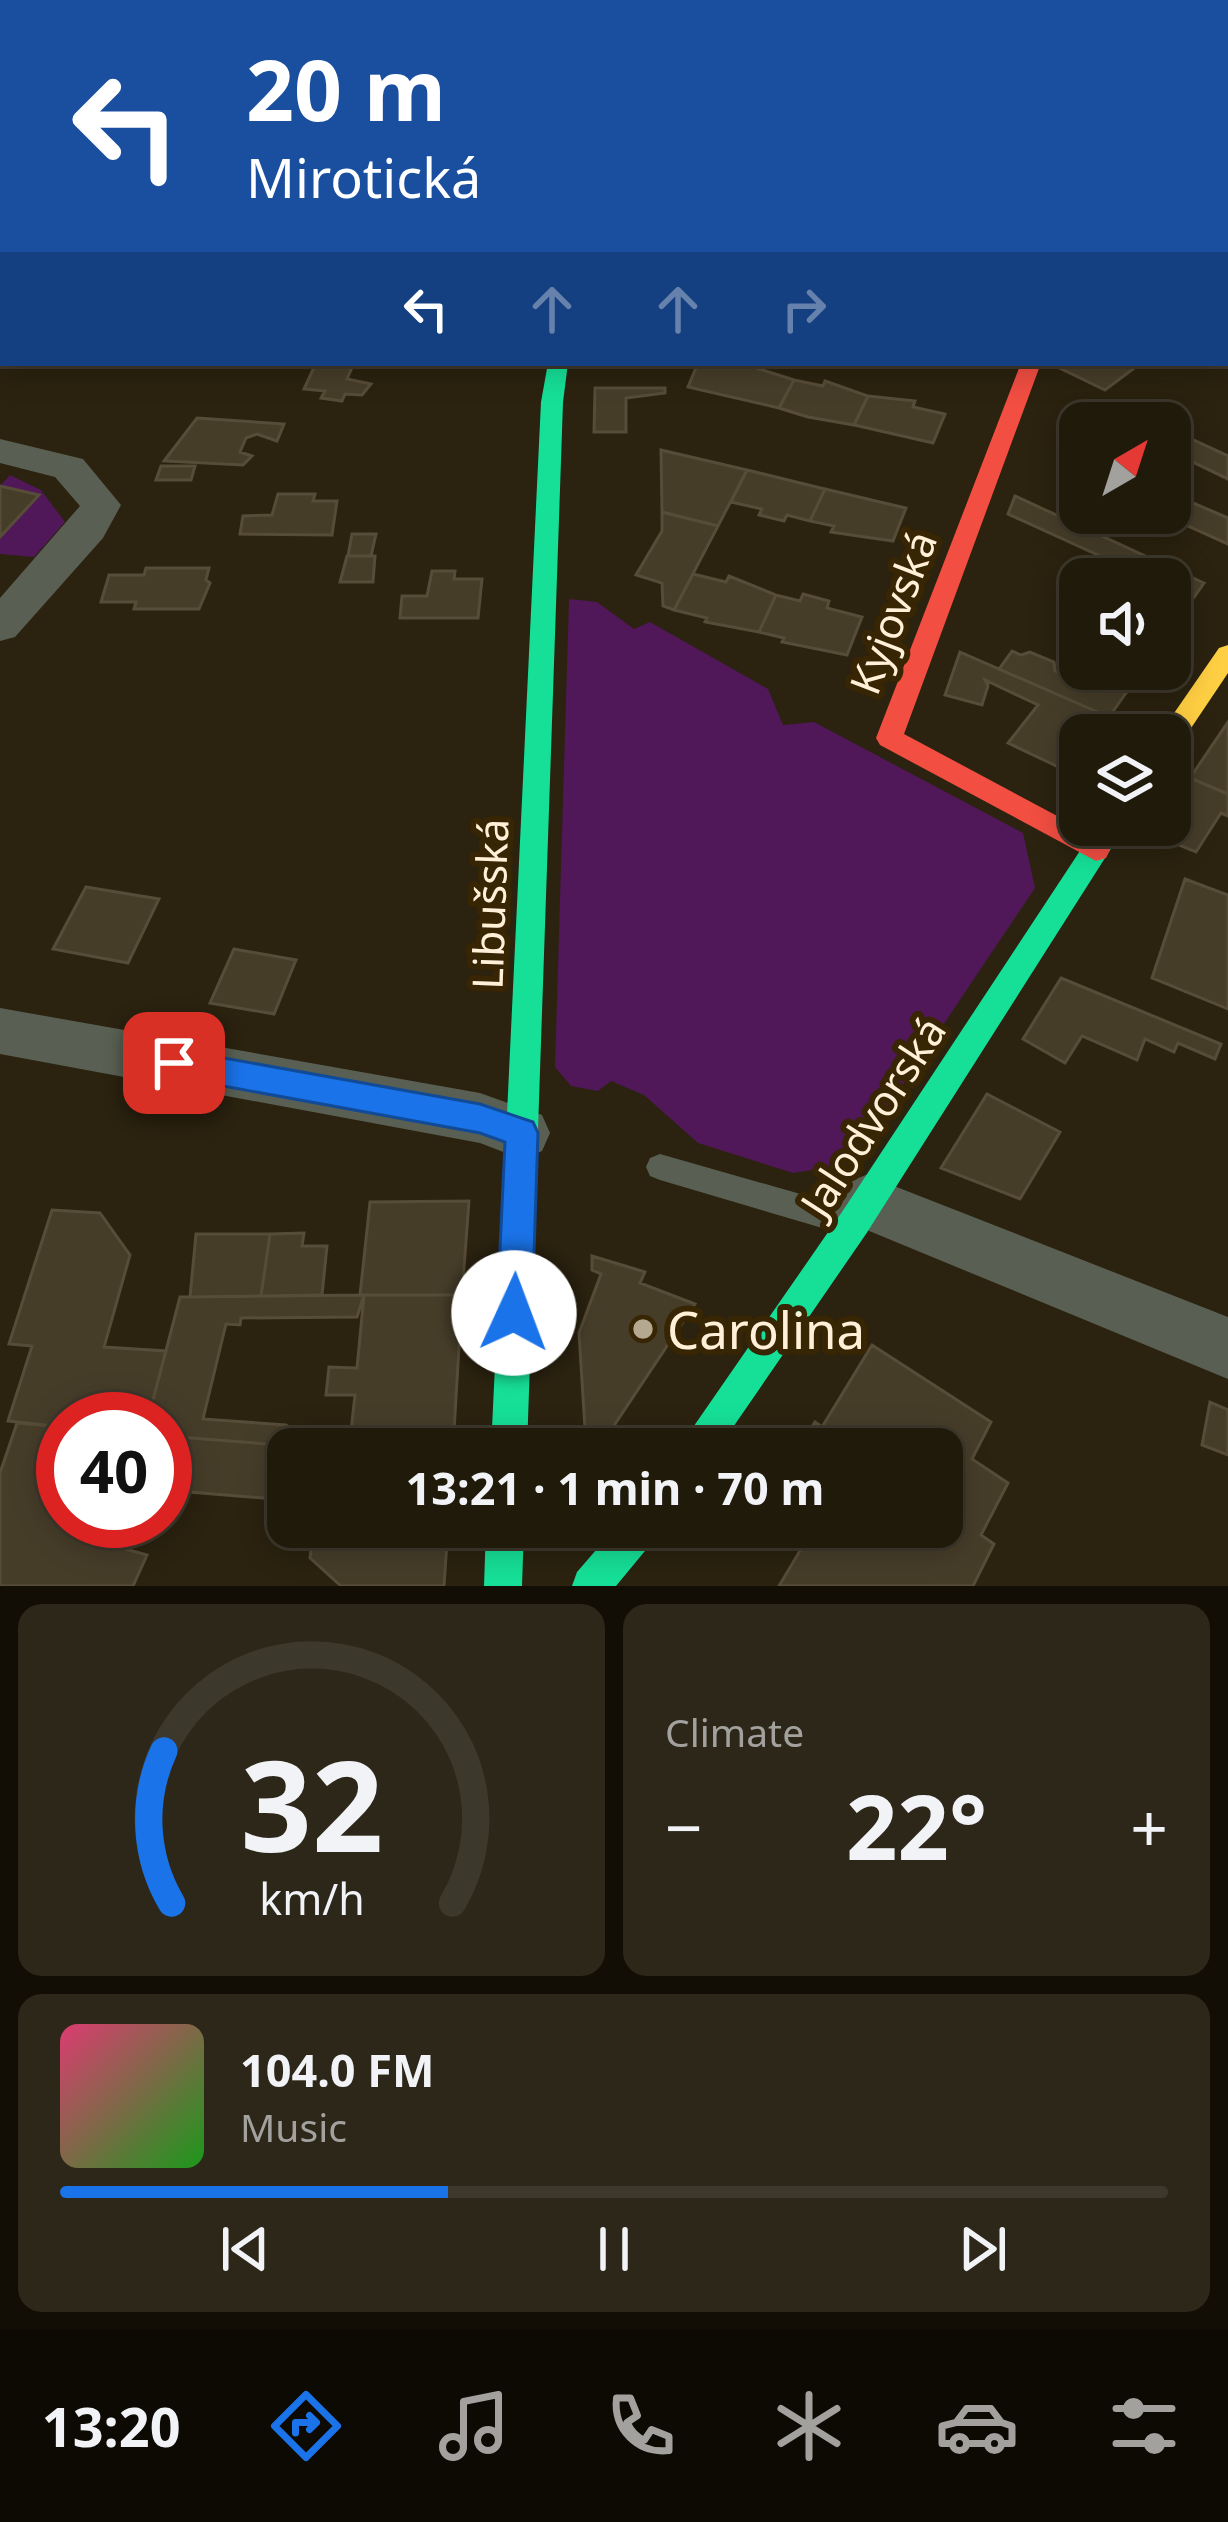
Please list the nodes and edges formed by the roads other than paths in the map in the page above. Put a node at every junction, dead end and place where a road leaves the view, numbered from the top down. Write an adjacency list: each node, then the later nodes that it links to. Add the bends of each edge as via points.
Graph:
1 (558, 366): 10 (street, Libušská)
2 (1030, 366): 8 (street, Kyjovská, via 890,738)
3 (0, 452): 4 (street, via 69,468 101,505)
4 (0, 626)
5 (1228, 654): 6 (street)
6 (1187, 714)
7 (1099, 846): 8 (street, Jalodvorská)
8 (1096, 850): 12 (street, Jalodvorská)
9 (0, 1031): 10 (street, via 480,1118)
10 (522, 1133): 14 (street, Libušská)
11 (660, 1167): 12 (lane)
12 (860, 1213): 13 (street); 15 (street, Jalodvorská)
13 (1228, 1348)
14 (509, 1428)
15 (711, 1428)
16 (505, 1548): 18 (street)
17 (623, 1548): 19 (street)
18 (503, 1586)
19 (591, 1586)

